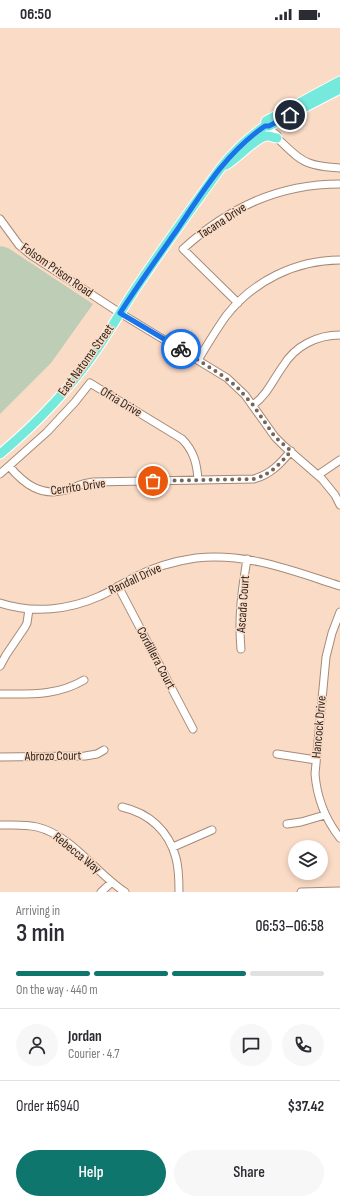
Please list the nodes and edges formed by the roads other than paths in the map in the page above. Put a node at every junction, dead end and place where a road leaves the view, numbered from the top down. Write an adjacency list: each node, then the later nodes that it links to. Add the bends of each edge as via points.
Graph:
1 (340, 81): 3 (main road, East Natoma Street, via 275,115 266,121)
2 (340, 89): 3 (main road, East Natoma Street)
3 (265, 126): 4 (street); 6 (main road, East Natoma Street, via 242,144)
4 (277, 138): 5 (street, via 297,157 308,163); 6 (main road, via 262,137 233,162)
5 (340, 168)
6 (220, 169): 11 (main road, East Natoma Street)
7 (340, 184): 10 (street, Tacana Drive, via 300,187 253,202 210,226 183,249)
8 (0, 219): 11 (street, Folsom Prison Road, via 25,250)
9 (340, 260): 10 (street, via 316,262 283,272 257,286)
10 (238, 303): 13 (street)
11 (120, 313): 13 (street); 16 (main road, East Natoma Street, via 96,351 66,390 32,426)
12 (340, 335): 14 (street, via 310,341 298,349 284,364 264,395)
13 (198, 360): 14 (street, via 227,378)
14 (253, 405): 15 (street, via 275,437)
15 (291, 451): 20 (street); 21 (street, Cerrito Drive, via 277,468 259,477)
16 (0, 454)
17 (340, 460): 20 (street)
18 (9, 466): 19 (street, Ofria Drive); 21 (street, Cerrito Drive, via 26,484 50,492 88,483); 21 (street, Ofria Drive, via 51,428 90,383 182,439 196,460)
19 (0, 474)
20 (318, 474): 22 (street)
21 (198, 480)
22 (340, 504)
23 (247, 559): 24 (street, Randall Drive, via 214,557 183,560 152,569); 25 (street, Randall Drive); 29 (street, Ascada Court, via 240,612)
24 (118, 586): 27 (street, Randall Drive, via 74,605); 33 (street, Cordillera Court)
25 (340, 586)
26 (0, 603): 27 (street, Randall Drive)
27 (29, 608): 30 (street, via 25,627)
28 (340, 612): 37 (street, Hancock Drive, via 326,657)
29 (241, 649)
30 (0, 666)
31 (84, 680): 32 (street, via 69,688 53,692)
32 (0, 694)
33 (193, 730)
34 (104, 750): 36 (street, Abrozo Court, via 85,756)
35 (277, 754): 37 (street)
36 (0, 757)
37 (316, 760): 39 (street, Hancock Drive, via 316,784)
38 (122, 806): 44 (street, via 150,819 163,831)
39 (326, 815): 40 (street); 43 (street, Hancock Drive)
40 (287, 824)
41 (0, 825): 45 (street, Rebecca Way, via 38,827 55,834)
42 (212, 830): 44 (street)
43 (340, 838)
44 (173, 847): 49 (street, via 177,859)
45 (112, 882): 47 (street); 48 (street, Rebecca Way)
46 (340, 891): 50 (street)
47 (101, 892)
48 (125, 892)
49 (179, 892)
50 (301, 892)

